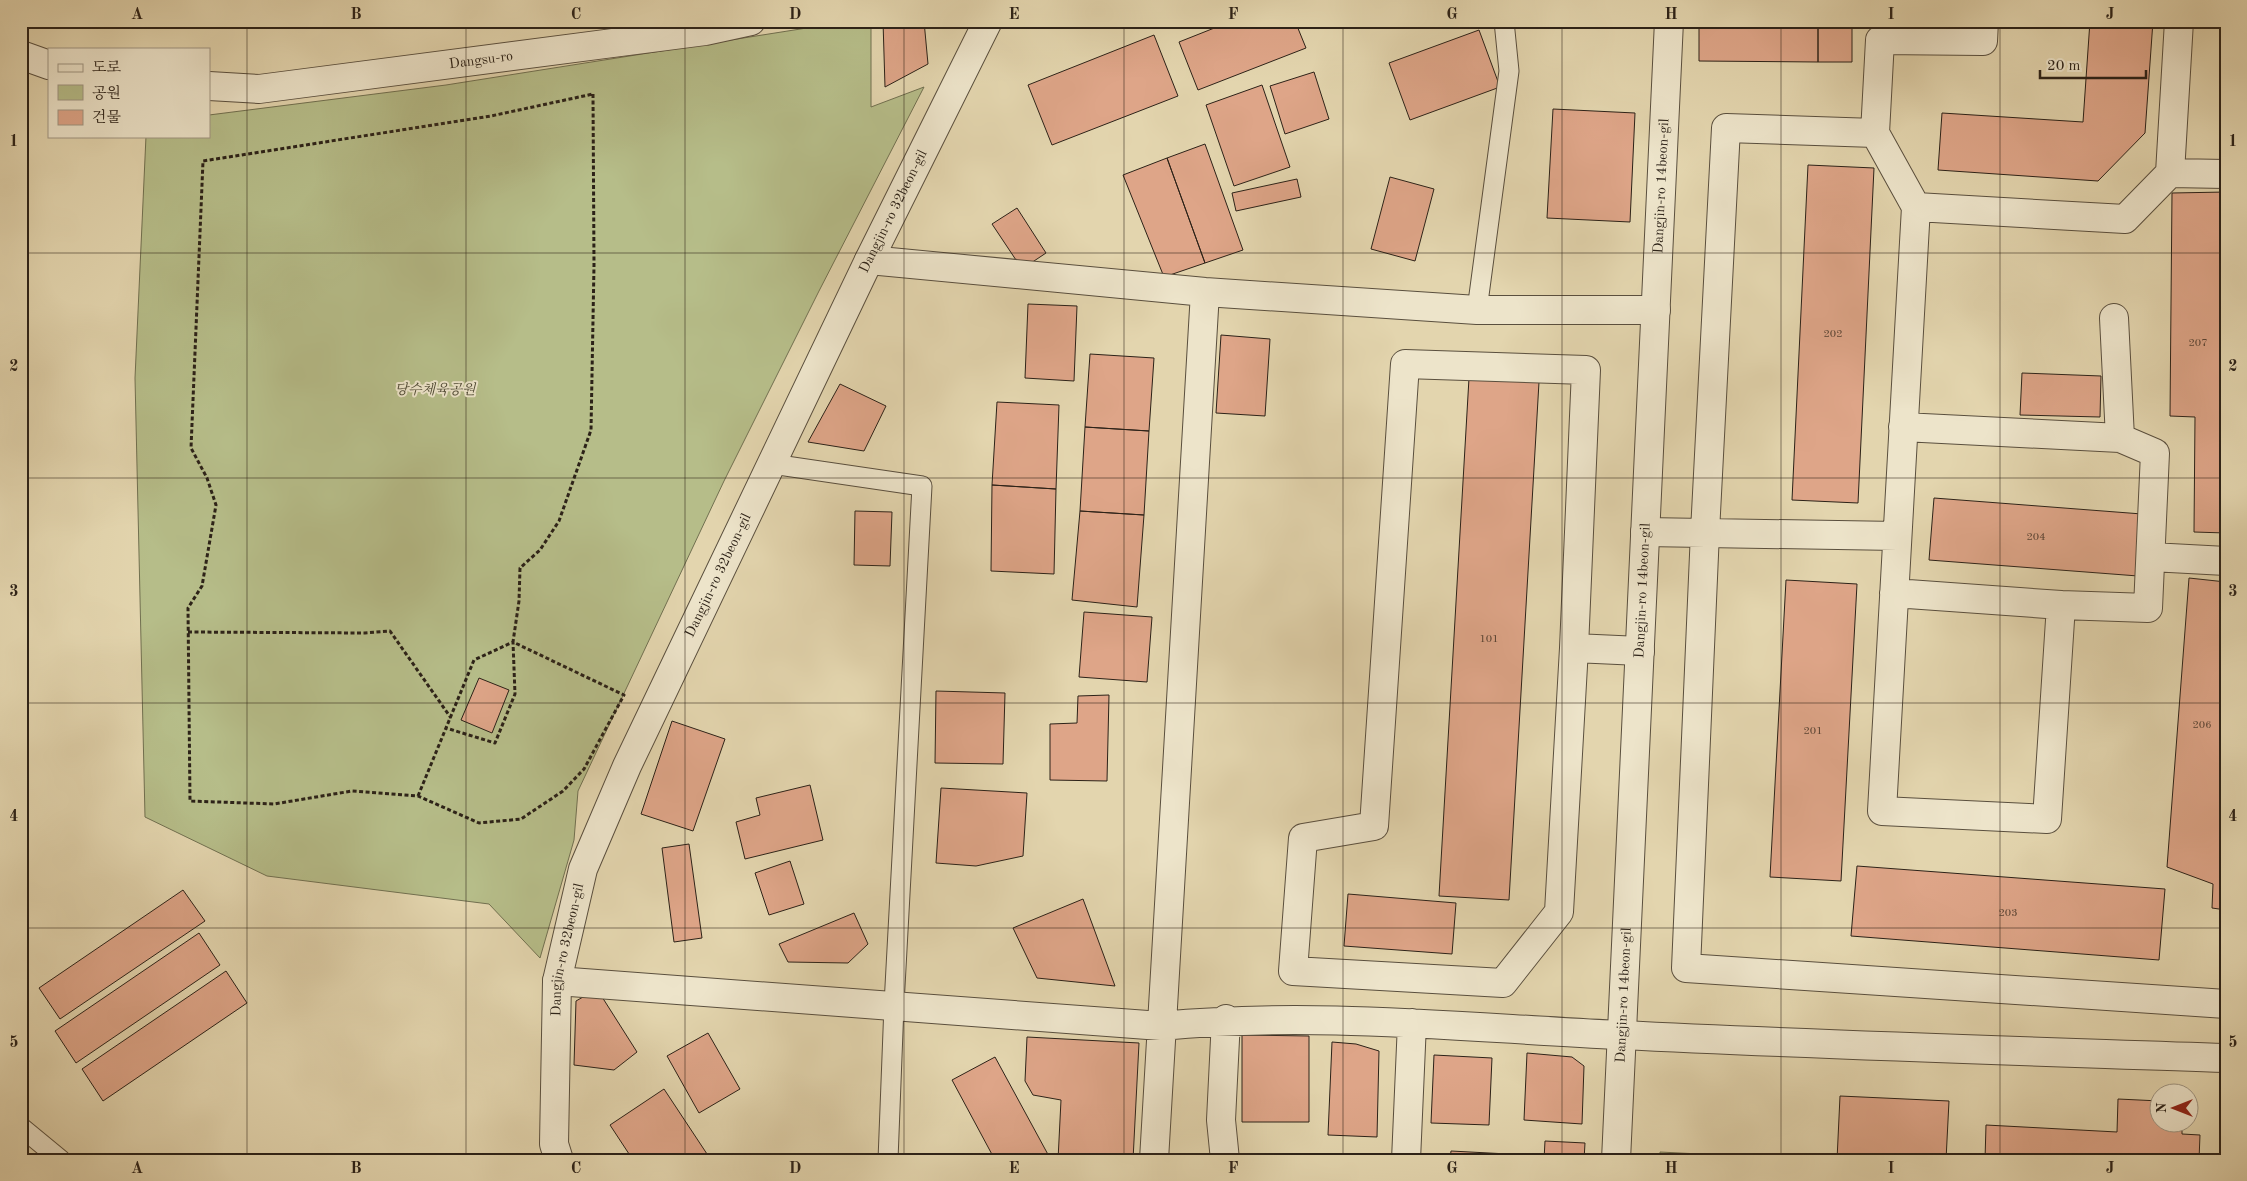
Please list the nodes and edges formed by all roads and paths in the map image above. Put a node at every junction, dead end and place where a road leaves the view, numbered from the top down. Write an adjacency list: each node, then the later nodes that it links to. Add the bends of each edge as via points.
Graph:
1 (751, 21): 9 (street, Dangsu-ro, via 705,31 259,89)
2 (988, 21): 14 (street, Dangjin-ro 32beon-gil)
3 (1504, 21): 16 (lane, via 1509,71)
4 (1669, 21): 17 (street, Dangjin-ro 14beon-gil)
5 (1984, 21): 10 (street, via 1984,41 1880,40)
6 (2179, 21): 11 (street)
7 (21, 55): 8 (street)
8 (48, 65)
9 (210, 86)
10 (1876, 133): 13 (street); 23 (street, via 1726,128)
11 (2170, 173): 12 (street); 13 (street, via 2125,219)
12 (2226, 174)
13 (1916, 207): 19 (street)
14 (869, 260): 15 (street); 21 (street, Dangjin-ro 32beon-gil)
15 (1205, 292): 16 (street); 41 (street)
16 (1477, 310): 17 (street)
17 (1656, 310): 22 (street, Dangjin-ro 14beon-gil)
18 (2114, 318): 20 (street)
19 (1903, 427): 20 (street); 24 (street)
20 (2120, 438): 25 (street, via 2155,453)
21 (772, 464): 36 (street, Dangjin-ro 32beon-gil, via 627,766 583,869); 38 (lane, via 922,486)
22 (1645, 532): 23 (street); 32 (street, Dangjin-ro 14beon-gil)
23 (1705, 532): 24 (street); 37 (street, via 1686,968)
24 (1897, 536): 27 (street)
25 (2151, 557): 26 (street); 28 (street, via 2148,608)
26 (2226, 561)
27 (1894, 593): 28 (street); 28 (street, via 1882,811 2047,819)
28 (2061, 606)
29 (188, 632): 30 (path, via 188,608 202,586 216,505 207,478 191,448 204,161 491,116 593,94 591,430 559,521 540,550 520,568); 33 (path, via 390,631); 35 (path, via 190,801 274,804 352,791)
30 (513, 642): 33 (path, via 474,660); 34 (path, via 514,694 494,743); 35 (path, via 624,696 584,769 563,791 521,819 479,823)
31 (1574, 648): 31 (street, via 1559,912 1503,983 1293,971 1303,838 1374,826 1405,364 1586,370); 32 (street)
32 (1640, 651): 42 (street, Dangjin-ro 14beon-gil)
33 (450, 718): 34 (path)
34 (446, 728): 35 (path)
35 (418, 796)
36 (557, 980): 38 (street); 46 (street, Dangjin-ro 32beon-gil, via 554,1144)
37 (2226, 1004)
38 (894, 1005): 41 (street); 47 (lane)
39 (1226, 1020): 40 (street); 41 (street); 49 (street, via 1221,1120)
40 (1412, 1023): 42 (street); 50 (street)
41 (1161, 1026): 48 (street)
42 (1621, 1035): 43 (street); 51 (street, Dangjin-ro 14beon-gil)
43 (2226, 1058)
44 (21, 1127): 45 (lane)
45 (61, 1160)
46 (559, 1160)
47 (888, 1160)
48 (1154, 1160)
49 (1226, 1160)
50 (1406, 1160)
51 (1616, 1160)

